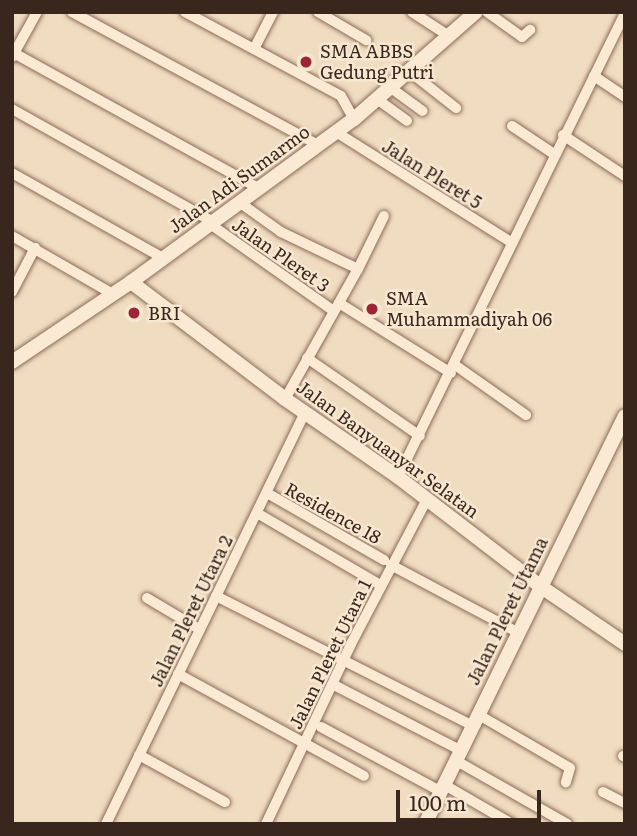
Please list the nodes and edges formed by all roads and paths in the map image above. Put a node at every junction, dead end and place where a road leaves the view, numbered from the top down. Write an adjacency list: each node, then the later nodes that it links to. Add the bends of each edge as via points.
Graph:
1 (37, 12): 14 (street)
2 (72, 12): 28 (street)
3 (185, 12): 13 (street)
4 (273, 12): 13 (street)
5 (318, 12): 12 (street)
6 (412, 12): 11 (street)
7 (476, 12): 11 (street, Jalan Adi Sumarmo)
8 (487, 12): 10 (street, via 522,37)
9 (625, 13): 16 (street)
10 (530, 30)
11 (449, 37): 15 (street, Jalan Adi Sumarmo)
12 (366, 40)
13 (254, 49): 23 (street, via 341,96)
14 (13, 54): 32 (street)
15 (409, 71): 17 (street, Jalan Adi Sumarmo); 20 (street)
16 (594, 76): 18 (street); 27 (street)
17 (391, 88): 19 (street, Jalan Adi Sumarmo); 22 (street)
18 (625, 97)
19 (377, 99): 23 (street, Jalan Adi Sumarmo); 24 (street)
20 (456, 108)
21 (12, 109): 35 (street, Jalan Pleret 3)
22 (423, 111)
23 (359, 114): 26 (street, Jalan Adi Sumarmo)
24 (407, 121)
25 (512, 126): 29 (street)
26 (336, 132): 28 (street, Jalan Adi Sumarmo); 37 (street, Jalan Pleret 5)
27 (563, 135): 29 (street); 31 (street)
28 (318, 145): 32 (street, Jalan Adi Sumarmo)
29 (554, 154): 37 (street)
30 (12, 173): 39 (street)
31 (625, 176)
32 (258, 188): 33 (street, Jalan Adi Sumarmo)
33 (239, 202): 35 (street, Jalan Adi Sumarmo); 40 (street, via 281,232)
34 (384, 216): 40 (street)
35 (212, 223): 39 (street, Jalan Adi Sumarmo); 44 (street, Jalan Pleret 3)
36 (12, 236): 38 (street)
37 (512, 243): 47 (street)
38 (35, 248): 42 (street); 43 (street)
39 (163, 258): 41 (street, Jalan Adi Sumarmo)
40 (358, 269): 44 (street)
41 (131, 282): 43 (street, Jalan Adi Sumarmo); 48 (street, Jalan Banyuanyar Selatan)
42 (13, 287)
43 (113, 294): 46 (street, Jalan Adi Sumarmo)
44 (336, 307): 45 (street); 47 (street, Jalan Pleret 3)
45 (307, 358): 48 (street); 52 (street)
46 (12, 362)
47 (453, 369): 50 (street, Jalan Pleret 3); 52 (street)
48 (285, 399): 49 (street, Jalan Banyuanyar Selatan)
49 (305, 412): 53 (street, Jalan Banyuanyar Selatan); 54 (street, Jalan Pleret Utara 2)
50 (526, 415)
51 (625, 416): 59 (street, Jalan Pleret Utama)
52 (420, 436): 53 (street)
53 (398, 477): 55 (street, Jalan Banyuanyar Selatan)
54 (267, 494): 56 (street, Jalan Pleret Utara 2); 57 (street, Residence 18)
55 (426, 499): 57 (street, Jalan Pleret Utara 1); 59 (street, Jalan Banyuanyar Selatan)
56 (257, 513): 58 (street); 60 (street, Jalan Pleret Utara 2)
57 (388, 562): 58 (street, Jalan Pleret Utara 1); 63 (street, Residence 18)
58 (380, 585): 65 (street, Jalan Pleret Utara 1)
59 (540, 586): 63 (street, Jalan Pleret Utama); 64 (street, Jalan Banyuanyar Selatan)
60 (216, 596): 62 (street, Jalan Pleret Utara 2); 65 (street)
61 (147, 598): 62 (street)
62 (199, 629): 66 (street, Jalan Pleret Utara 2)
63 (517, 632): 68 (street, Jalan Pleret Utama)
64 (625, 644)
65 (345, 662): 67 (street, Jalan Pleret Utara 1); 68 (street)
66 (178, 674): 70 (street); 71 (street, Jalan Pleret Utara 2)
67 (334, 685): 70 (street, Jalan Pleret Utara 1); 72 (street)
68 (476, 720): 72 (street, Jalan Pleret Utama); 74 (street, via 570,768)
69 (321, 727): 75 (street)
70 (304, 744): 73 (street); 80 (street, Jalan Pleret Utara 1)
71 (139, 755): 77 (street); 79 (street, Jalan Pleret Utara 2)
72 (457, 755): 75 (street, Jalan Pleret Utama); 83 (street)
73 (364, 776)
74 (566, 782)
75 (442, 788): 81 (street, Jalan Pleret Utama); 82 (street)
76 (603, 792): 78 (street)
77 (225, 802)
78 (625, 803)
79 (106, 824)
80 (266, 824)
81 (425, 824)
82 (512, 824)
83 (567, 824)

